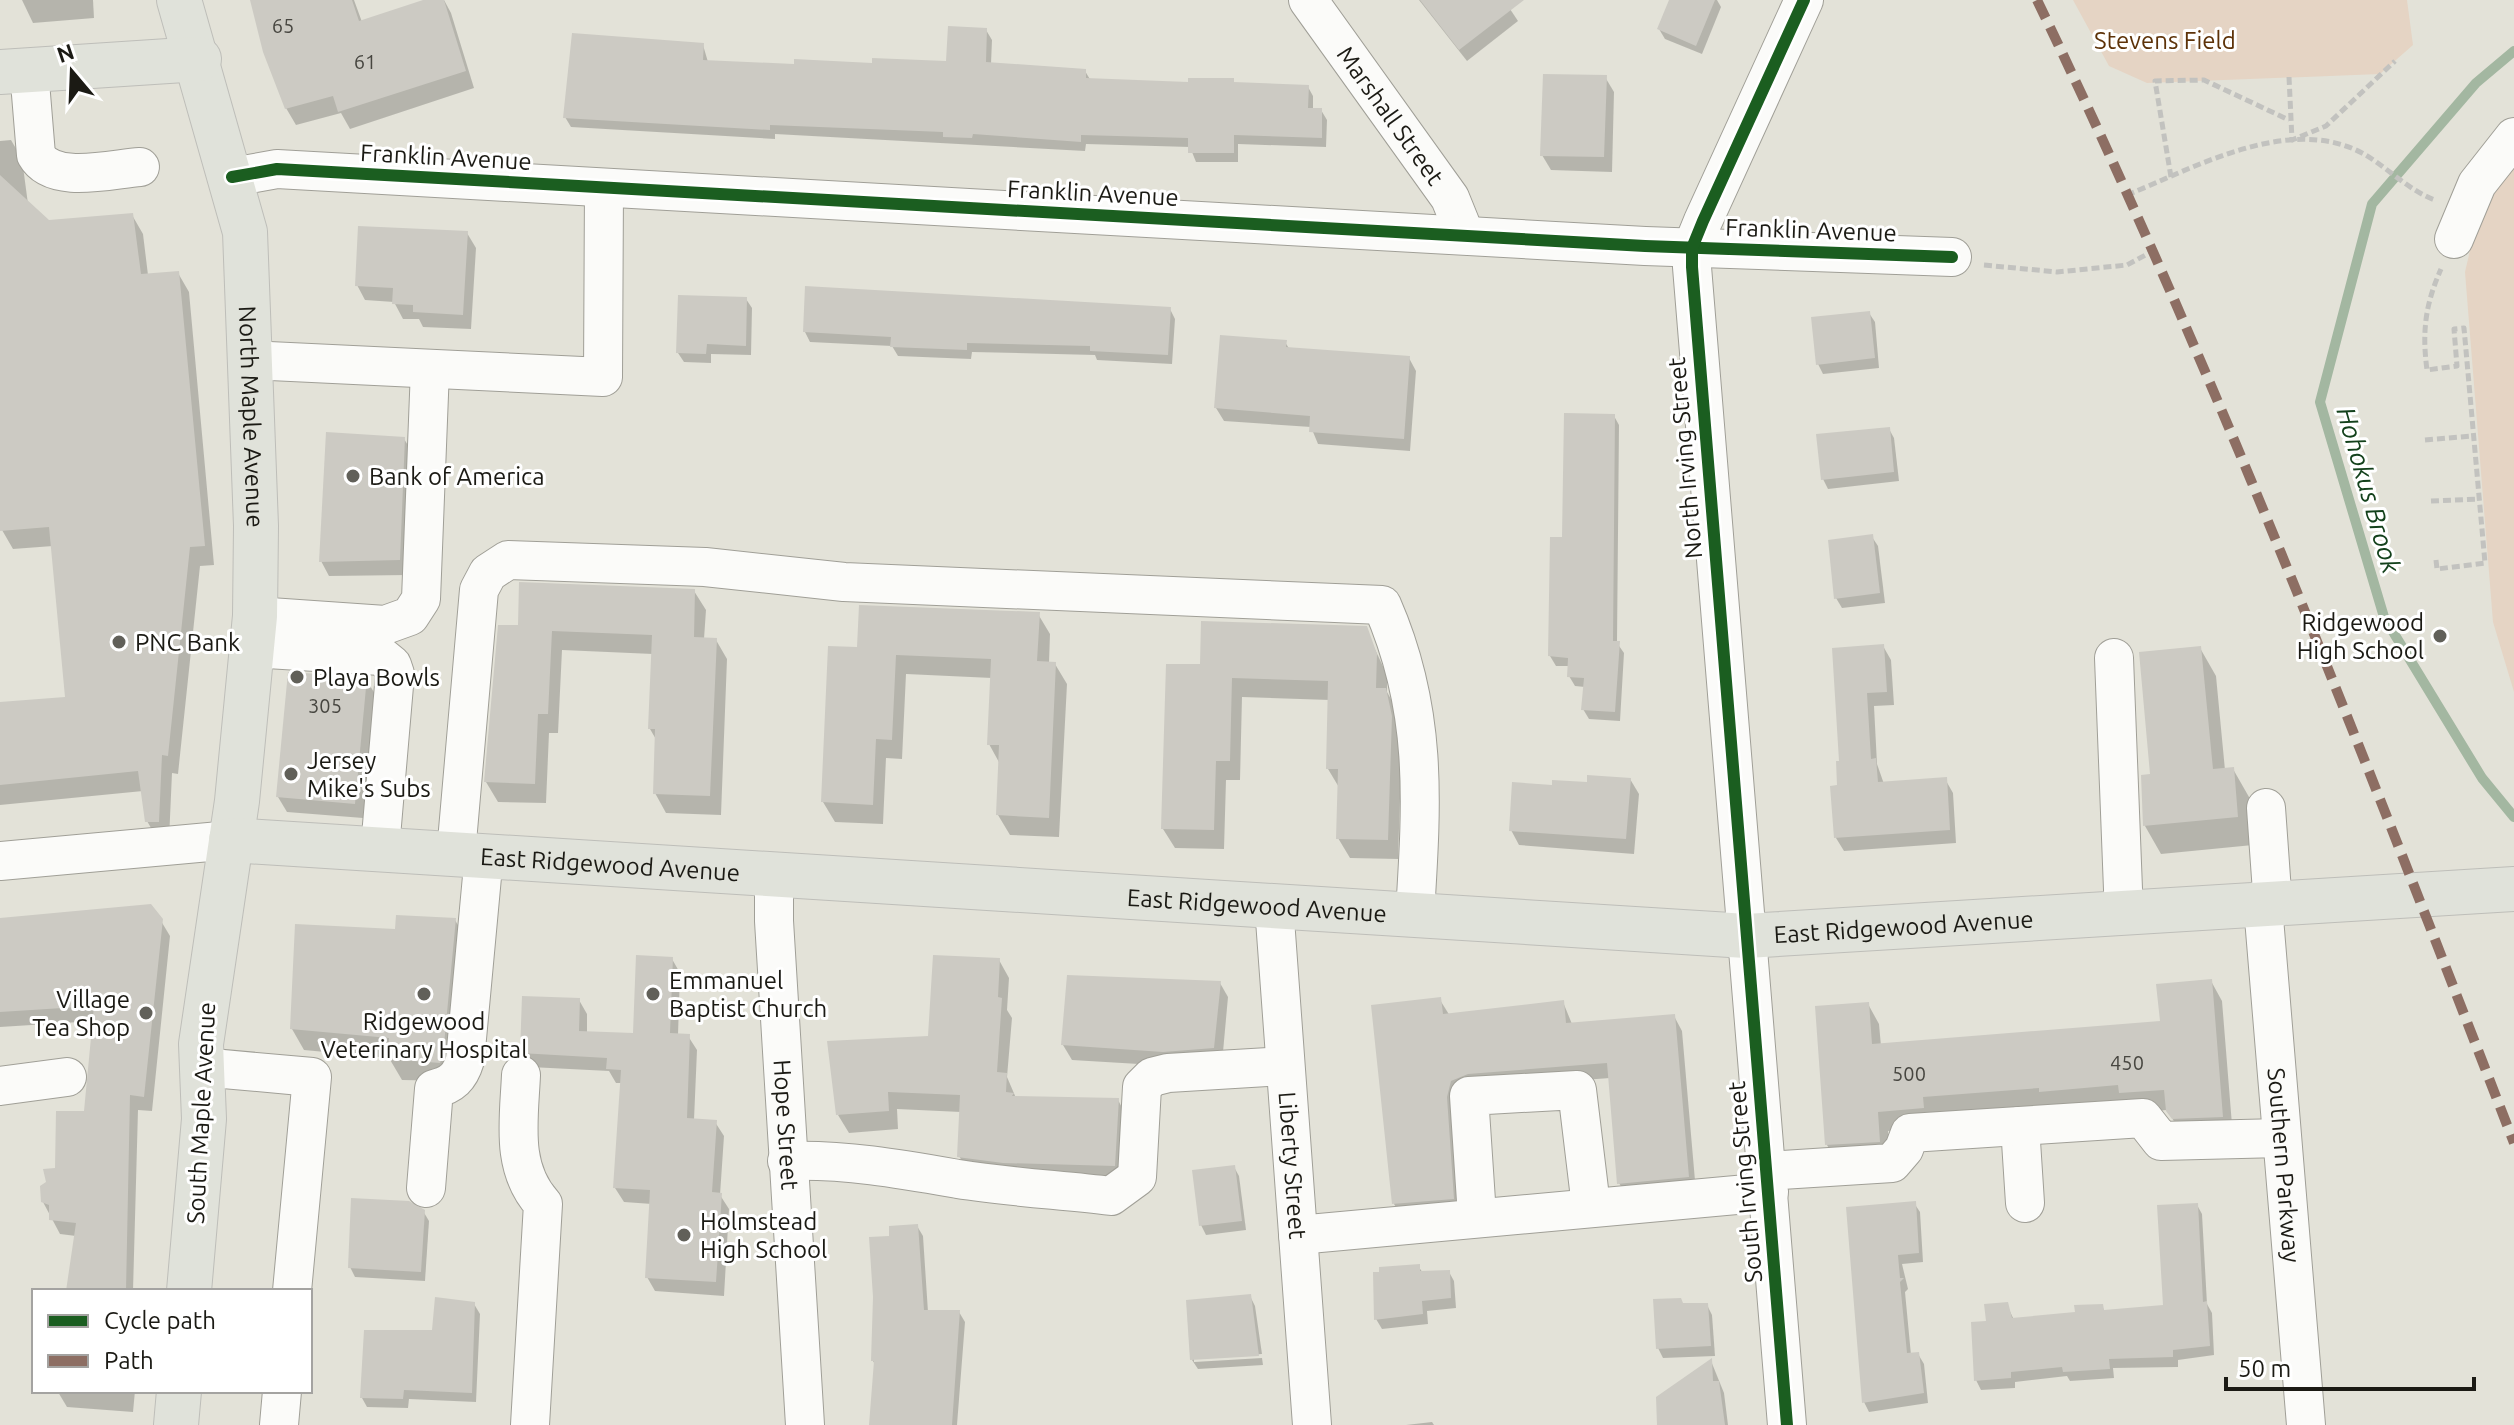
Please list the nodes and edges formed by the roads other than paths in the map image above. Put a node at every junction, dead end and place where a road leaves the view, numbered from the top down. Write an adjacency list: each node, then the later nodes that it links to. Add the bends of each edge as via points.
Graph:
1 (179, 0): 4 (main road, North Maple Avenue)
2 (1308, 0): 10 (street, Marshall Street, via 1450,198)
3 (1804, 0): 12 (street, North Irving Street)
4 (199, 59): 5 (main road); 8 (main road, North Maple Avenue)
5 (14, 71): 7 (street, via 41,164 59,172)
6 (2514, 137): 11 (street, via 2477,184)
7 (140, 167)
8 (232, 177): 9 (street, Franklin Avenue, via 277,169); 14 (main road, North Maple Avenue, via 248,257)
9 (604, 188): 10 (street, Franklin Avenue); 15 (street, via 603,377)
10 (1465, 235): 12 (street, Franklin Avenue)
11 (2454, 239)
12 (1692, 248): 13 (street, Franklin Avenue); 29 (street, North Irving Street)
13 (1952, 257)
14 (250, 360): 15 (street); 16 (main road, North Maple Avenue, via 256,526)
15 (430, 369): 16 (street, via 421,599 410,616 385,625)
16 (253, 632): 19 (main road, North Maple Avenue); 20 (street, via 381,656 392,665)
17 (2114, 658): 28 (street)
18 (2266, 808): 26 (street, Southern Parkway)
19 (231, 840): 20 (main road, East Ridgewood Avenue); 22 (street, East Ridgewood Avenue); 31 (main road, South Maple Avenue)
20 (380, 848): 21 (main road, East Ridgewood Avenue)
21 (470, 854): 23 (main road, East Ridgewood Avenue); 27 (street, via 479,590 488,573 508,560 705,567 844,582 1382,605 1402,651 1416,722 1421,795); 39 (street, via 465,1060 452,1082 434,1089)
22 (0, 861)
23 (774, 873): 25 (main road, East Ridgewood Avenue); 37 (street, Hope Street)
24 (2514, 889): 26 (main road, East Ridgewood Avenue)
25 (1274, 906): 27 (main road, East Ridgewood Avenue); 30 (street, Liberty Street)
26 (2268, 906): 28 (main road, East Ridgewood Avenue); 36 (street, Southern Parkway)
27 (1415, 913): 29 (main road, East Ridgewood Avenue)
28 (2124, 915): 29 (main road, East Ridgewood Avenue)
29 (1746, 936): 38 (street, South Irving Street)
30 (1285, 1066): 37 (street, via 1152,1077 1142,1087 1137,1177 1111,1196 904,1168); 43 (street, Liberty Street)
31 (201, 1067): 44 (main road, South Maple Avenue, via 203,1148); 45 (street, via 312,1077)
32 (521, 1075): 50 (street, via 518,1147 531,1191 543,1204)
33 (67, 1077): 34 (street)
34 (0, 1086)
35 (2020, 1126): 36 (street, via 2143,1118 2161,1141); 38 (street, via 1910,1133 1892,1163); 40 (street)
36 (2281, 1138): 54 (street, Southern Parkway)
37 (787, 1161): 51 (street, Hope Street)
38 (1768, 1182): 41 (street); 53 (street, South Irving Street)
39 (426, 1188)
40 (2025, 1203)
41 (1591, 1206): 42 (street); 42 (street, via 1577,1090 1469,1096)
42 (1477, 1216): 43 (street)
43 (1298, 1235): 52 (street, Liberty Street)
44 (189, 1289)
45 (292, 1289)
46 (179, 1393): 48 (main road)
47 (282, 1393): 49 (street)
48 (176, 1425)
49 (279, 1425)
50 (530, 1425)
51 (805, 1425)
52 (1312, 1425)
53 (1787, 1425)
54 (2306, 1425)

